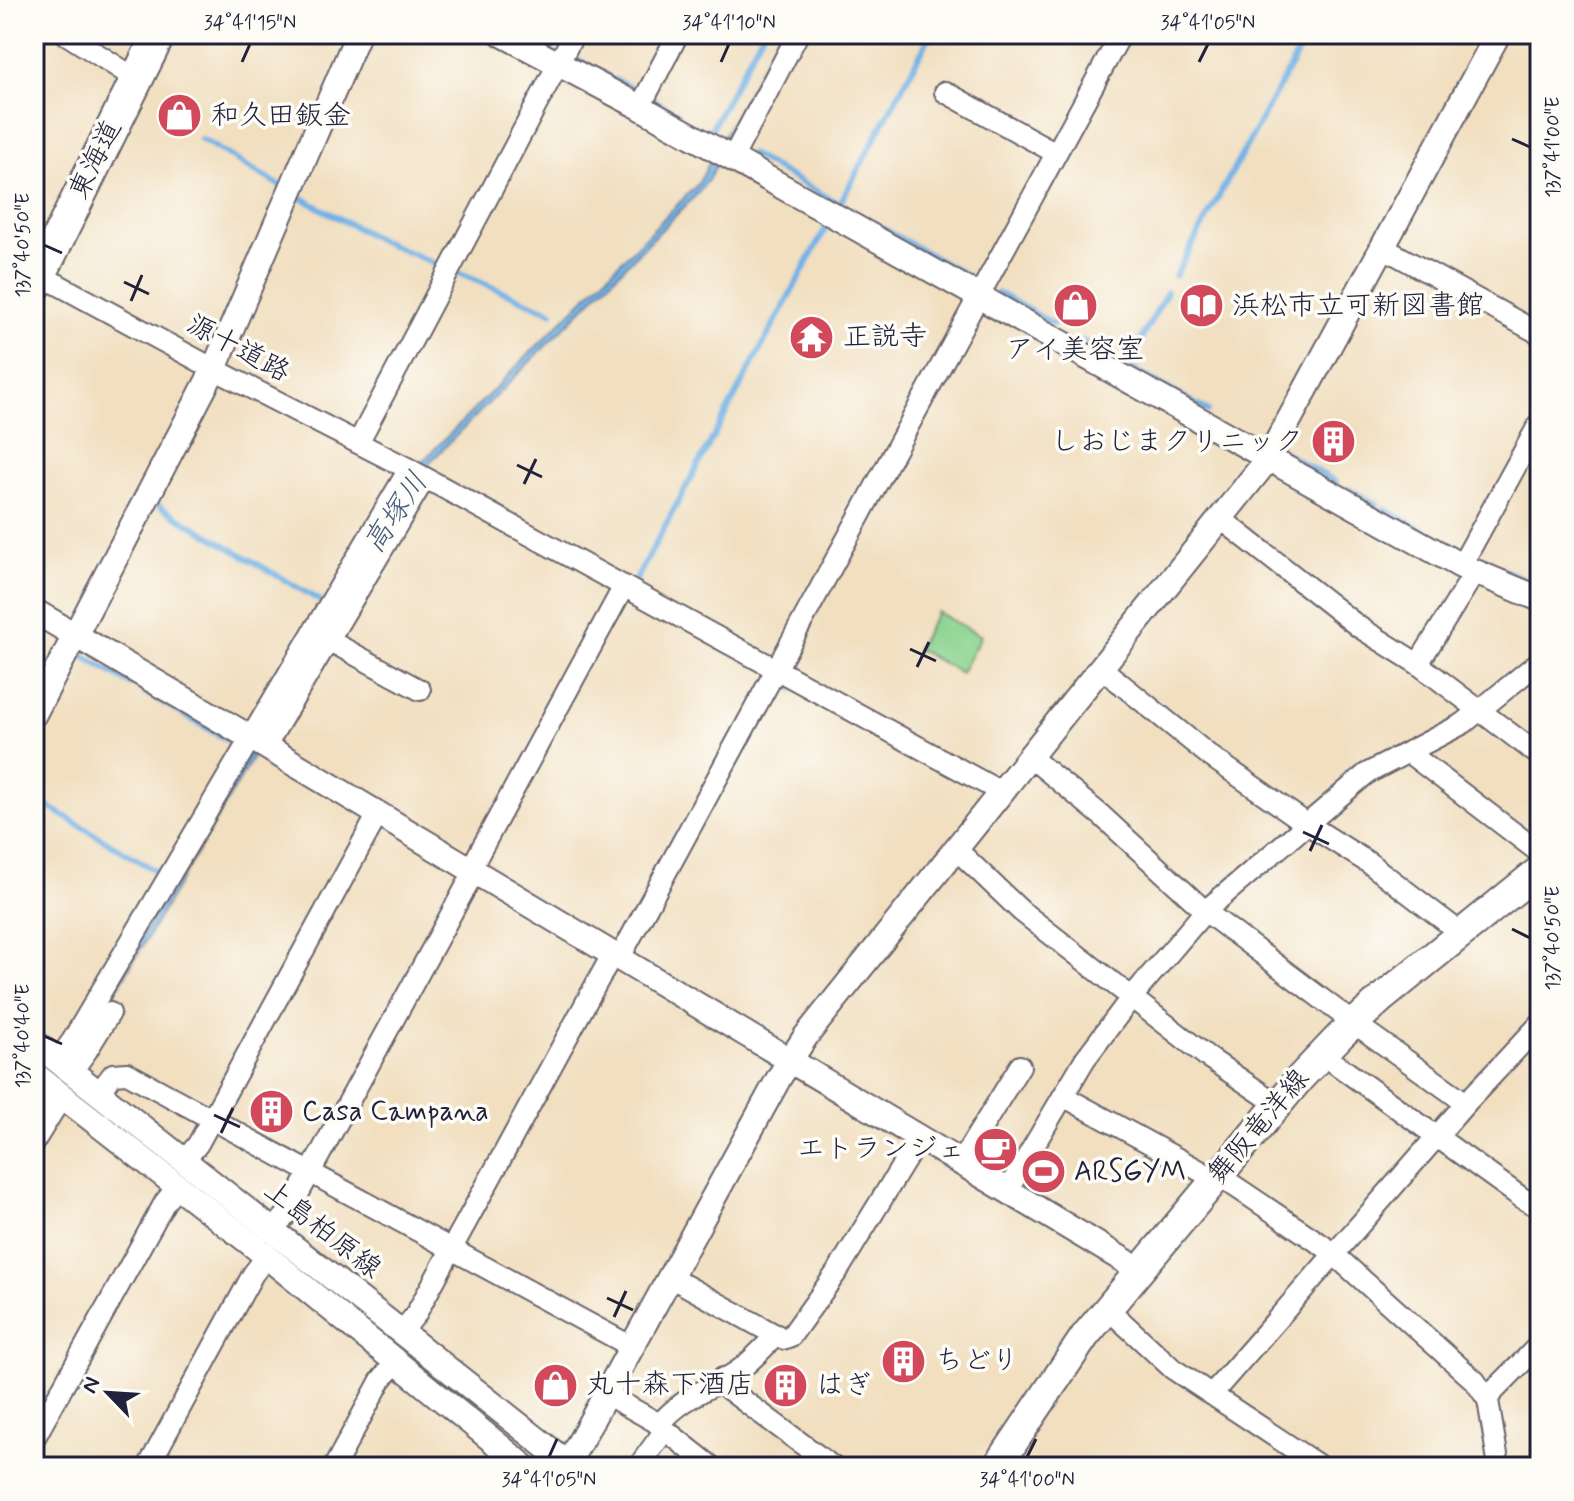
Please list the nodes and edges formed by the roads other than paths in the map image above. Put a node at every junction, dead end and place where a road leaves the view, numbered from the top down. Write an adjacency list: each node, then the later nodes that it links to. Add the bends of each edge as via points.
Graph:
1 (66, 34): 11 (street)
2 (159, 34): 11 (highway, 東海道)
3 (358, 34): 20 (street)
4 (502, 34): 10 (street)
5 (574, 34): 10 (street)
6 (678, 34): 13 (street)
7 (798, 34): 15 (street)
8 (1498, 34): 16 (street)
9 (1119, 35): 14 (street)
10 (558, 64): 13 (street); 22 (street)
11 (136, 79): 17 (highway, 東海道)
12 (945, 92): 14 (street)
13 (640, 107): 15 (street)
14 (1056, 153): 18 (street)
15 (724, 154): 18 (street)
16 (1382, 247): 19 (street); 23 (street)
17 (35, 280): 20 (street, 源十道路, via 57,284)
18 (979, 297): 23 (street); 35 (street)
19 (1540, 334)
20 (214, 369): 22 (street, 源十道路); 30 (street)
21 (1540, 422): 26 (street)
22 (358, 443): 24 (street, 源十道路)
23 (1268, 459): 25 (street); 26 (street)
24 (416, 473): 27 (street, 源十道路); 31 (street); 39 (street)
25 (1220, 518): 33 (street, via 1370,635); 34 (street)
26 (1468, 569): 28 (street); 33 (street)
27 (624, 586): 35 (street, 源十道路); 49 (street)
28 (1540, 599)
29 (34, 611): 30 (street)
30 (76, 636): 38 (street); 39 (street)
31 (328, 640): 36 (street); 39 (street)
32 (1540, 661): 37 (street)
33 (1418, 664): 37 (street)
34 (1100, 667): 41 (street); 45 (street, via 1204,751)
35 (777, 670): 43 (street, 源十道路); 52 (street)
36 (420, 690)
37 (1479, 710): 40 (street); 42 (street)
38 (34, 714)
39 (258, 742): 44 (street); 60 (street, via 72,1041)
40 (1410, 751): 45 (street, via 1366,774); 47 (street)
41 (1029, 756): 43 (street); 50 (street)
42 (1540, 756)
43 (999, 793): 46 (street)
44 (378, 814): 49 (street); 68 (street)
45 (1307, 824): 50 (street); 51 (street, via 1383,873)
46 (955, 848): 53 (street, via 1008,900); 59 (street)
47 (1540, 853)
48 (1540, 870): 51 (main road, 舞阪竜洋線)
49 (472, 871): 52 (street); 74 (street)
50 (1205, 911): 53 (street); 55 (street)
51 (1460, 935): 55 (main road, 舞阪竜洋線)
52 (616, 957): 59 (street); 80 (street)
53 (1131, 998): 64 (street); 66 (street)
54 (110, 1013): 60 (street, via 86,1052)
55 (1354, 1023): 58 (main road, 舞阪竜洋線); 65 (street)
56 (1540, 1024): 65 (street)
57 (34, 1042): 60 (street, 上島柏原線)
58 (1322, 1054): 66 (main road, 舞阪竜洋線); 69 (street)
59 (789, 1061): 70 (street); 84 (street)
60 (65, 1065): 63 (street, 上島柏原線)
61 (1020, 1066): 73 (street)
62 (49, 1084): 67 (street); 71 (street); 76 (street, 上島柏原線)
63 (99, 1092): 68 (street, via 113,1074 127,1073); 72 (street, 上島柏原線)
64 (1063, 1096): 75 (street); 77 (street)
65 (1466, 1103): 69 (street)
66 (1277, 1104): 75 (main road, 舞阪竜洋線)
67 (34, 1107)
68 (212, 1119): 72 (street); 74 (street)
69 (1436, 1137): 78 (street); 81 (street)
70 (919, 1138): 73 (street); 87 (street, via 791,1336)
71 (34, 1142)
72 (185, 1160): 79 (street, 上島柏原線)
73 (960, 1163): 77 (street)
74 (309, 1172): 79 (street); 80 (street)
75 (1215, 1178): 81 (street); 83 (main road, 舞阪竜洋線)
76 (178, 1186): 82 (street, 上島柏原線); 96 (street)
77 (1007, 1191): 83 (street)
78 (1540, 1208)
79 (273, 1230): 86 (street, 上島柏原線)
80 (451, 1249): 86 (street); 89 (street)
81 (1334, 1254): 93 (street); 94 (street, via 1475,1381)
82 (267, 1256): 90 (street, 上島柏原線); 99 (street)
83 (1137, 1271): 85 (main road, 舞阪竜洋線)
84 (670, 1277): 87 (street); 89 (street)
85 (1107, 1308): 93 (street, via 1173,1369); 97 (main road, 舞阪竜洋線, via 1065,1361)
86 (402, 1332): 98 (street, 上島柏原線)
87 (777, 1335): 91 (street)
88 (1540, 1344): 94 (street)
89 (632, 1347): 92 (street)
90 (395, 1363): 100 (street); 101 (street, 上島柏原線)
91 (723, 1378): 95 (street, via 669,1412); 104 (street, via 728,1389)
92 (606, 1394): 95 (street); 98 (street)
93 (1211, 1395): 105 (street)
94 (1487, 1398): 106 (street)
95 (662, 1427): 102 (street); 103 (street)
96 (34, 1439)
97 (1004, 1465)
98 (569, 1466)
99 (148, 1467)
100 (334, 1467)
101 (525, 1467)
102 (638, 1467)
103 (712, 1467)
104 (833, 1467)
105 (1321, 1467)
106 (1499, 1467)

